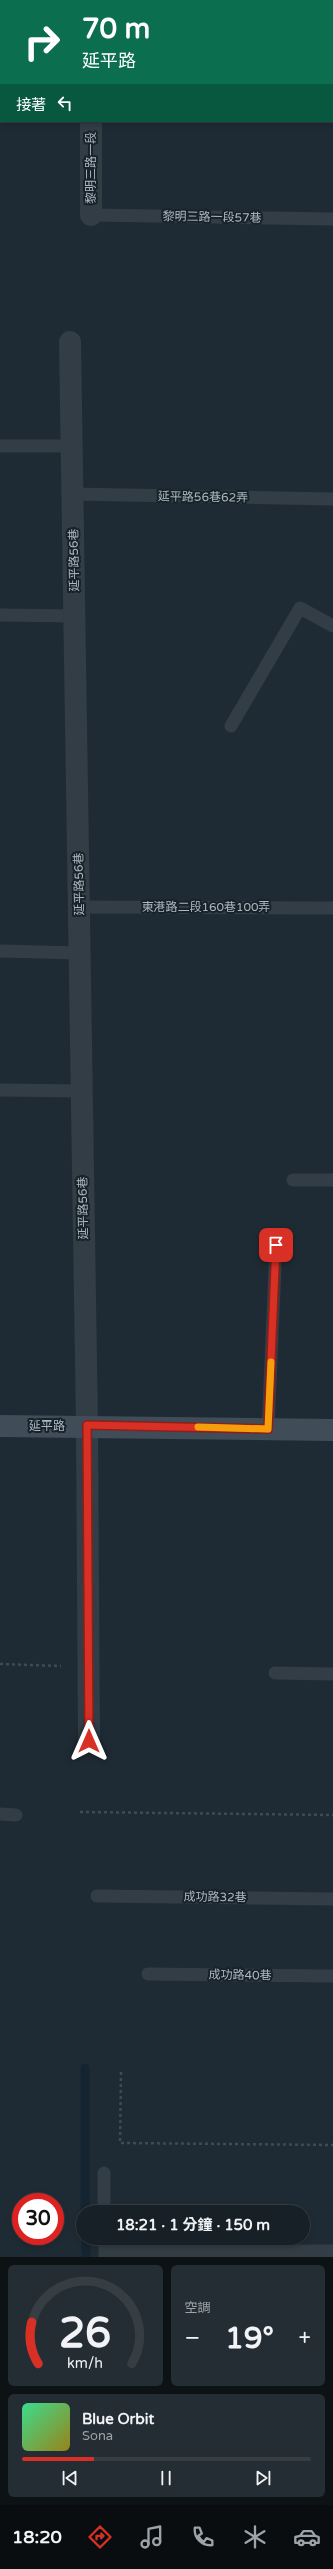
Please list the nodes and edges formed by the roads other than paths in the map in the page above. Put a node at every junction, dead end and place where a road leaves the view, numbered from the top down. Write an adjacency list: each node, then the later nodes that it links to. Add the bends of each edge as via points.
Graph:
1 (91, 122): 2 (street, 黎明三路一段)
2 (91, 215): 3 (lane, 黎明三路一段57巷)
3 (333, 219)
4 (70, 342): 6 (street, 延平路56巷)
5 (0, 446): 6 (lane)
6 (72, 446): 7 (street, 延平路56巷)
7 (73, 494): 8 (lane, 延平路56巷62弄); 10 (street, 延平路56巷)
8 (333, 499)
9 (0, 615): 10 (lane)
10 (74, 616): 13 (street, 延平路56巷)
11 (333, 626): 12 (lane, via 300,608)
12 (231, 726)
13 (79, 907): 14 (lane, 東港路二段160巷100弄); 16 (street, 延平路56巷)
14 (333, 908)
15 (0, 951): 16 (lane)
16 (80, 953): 18 (street, 延平路56巷)
17 (0, 1090): 18 (lane)
18 (82, 1091): 22 (street, 延平路56巷)
19 (293, 1180): 20 (lane)
20 (333, 1180)
21 (276, 1245): 24 (lane)
22 (87, 1425): 23 (main road, 延平路); 24 (main road, 延平路); 28 (street, 延平路56巷)
23 (0, 1426)
24 (268, 1429): 25 (main road, 延平路)
25 (333, 1430)
26 (275, 1673): 27 (lane)
27 (333, 1674)
28 (89, 1741)
29 (0, 1814): 30 (lane)
30 (16, 1814)
31 (97, 1896): 32 (lane, 成功路32巷)
32 (333, 1899)
33 (148, 1974): 34 (lane, 成功路40巷)
34 (333, 1976)
35 (104, 2173): 36 (lane)
36 (104, 2205)
37 (333, 2251): 38 (lane)
38 (105, 2254)

